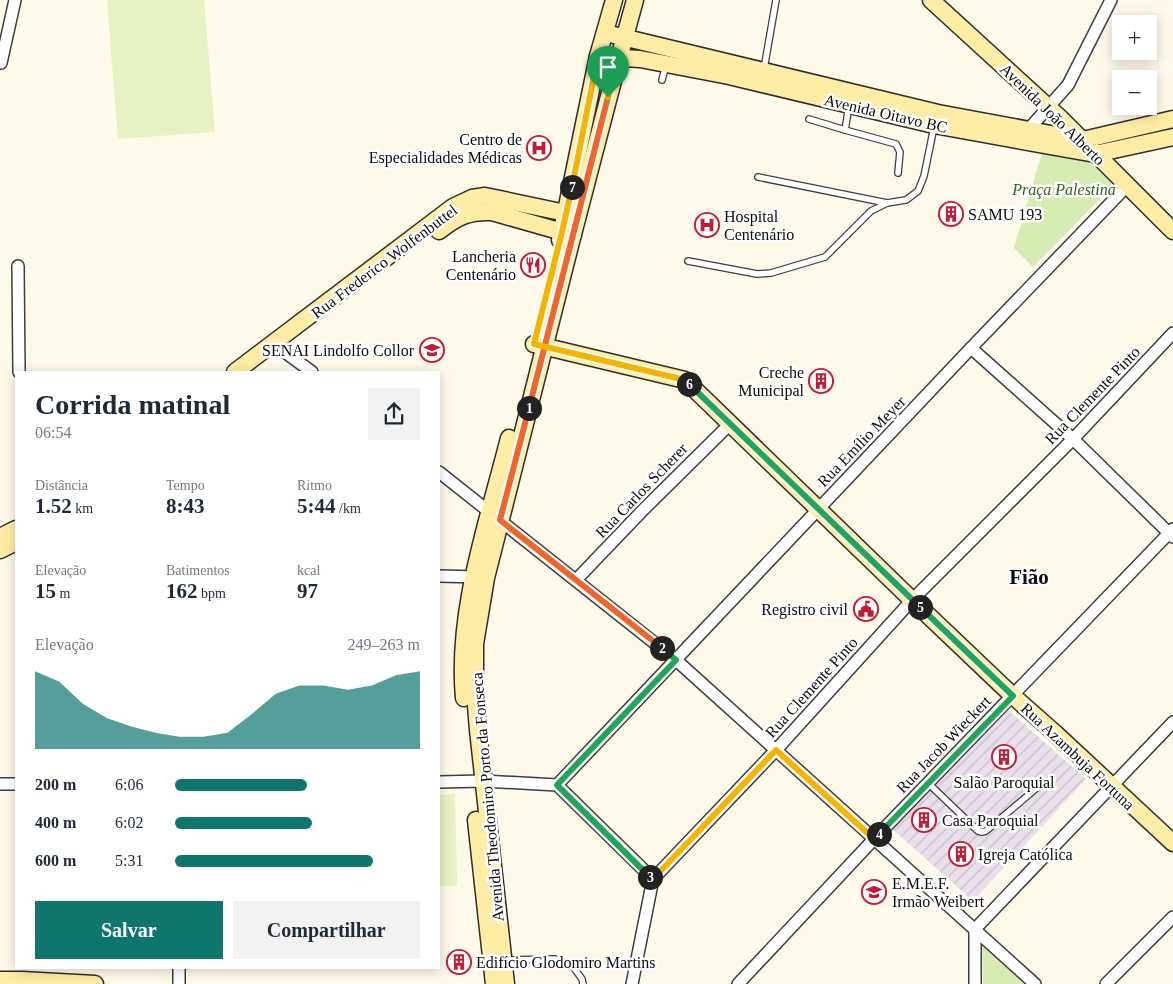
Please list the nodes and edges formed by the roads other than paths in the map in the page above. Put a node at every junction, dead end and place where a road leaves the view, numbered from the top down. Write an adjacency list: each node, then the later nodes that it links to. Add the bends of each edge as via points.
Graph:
1 (15, 0): 11 (street)
2 (614, 0): 7 (street, Avenida Theodomiro Porto da Fonseca)
3 (635, 0): 8 (street, Avenida Theodomiro Porto da Fonseca)
4 (776, 0): 12 (lane)
5 (931, 0): 14 (street, Avenida João Alberto)
6 (1112, 0): 14 (street, via 1068,85)
7 (604, 32): 8 (street, Avenida Oitavo BC); 9 (street, Avenida Theodomiro Porto da Fonseca)
8 (624, 38): 10 (street, Avenida Theodomiro Porto da Fonseca); 12 (street, Avenida Oitavo BC)
9 (598, 56): 10 (street, Avenida Oitavo BC); 21 (street, Avenida Theodomiro Porto da Fonseca)
10 (619, 58): 12 (street, Avenida Oitavo BC, via 640,59 664,72); 21 (street, Avenida Theodomiro Porto da Fonseca)
11 (1, 63)
12 (763, 77): 13 (street, Avenida Oitavo BC)
13 (851, 98): 16 (street, Avenida Oitavo BC); 19 (lane)
14 (1049, 107): 20 (street); 23 (street, Avenida João Alberto)
15 (809, 119): 19 (lane)
16 (936, 119): 18 (street, Avenida Oitavo BC); 28 (lane, via 918,191 906,200)
17 (1173, 119): 23 (street, Avenida Oitavo BC)
18 (986, 128): 20 (street, Avenida Oitavo BC); 24 (street, Avenida Oitavo BC)
19 (845, 130): 25 (lane, via 896,144 900,152)
20 (1028, 130): 23 (street, Avenida Oitavo BC)
21 (590, 134): 29 (street, Avenida Theodomiro Porto da Fonseca)
22 (1173, 137): 24 (street, Avenida Oitavo BC)
23 (1083, 140): 24 (street, Avenida João Alberto)
24 (1095, 154): 27 (street, Avenida João Alberto)
25 (898, 173)
26 (758, 177): 28 (lane)
27 (1127, 186): 30 (street, Avenida João Alberto); 38 (street, Rua Emílio Meyer)
28 (887, 203): 32 (lane, via 871,211 825,257 772,273 757,274)
29 (572, 215): 31 (street, Avenida Theodomiro Porto da Fonseca); 34 (street, Rua Frederico Wolfenbuttel, via 485,196 472,198 453,207)
30 (1173, 231)
31 (568, 233): 34 (street, Rua Frederico Wolfenbuttel, via 492,212 478,212 449,223); 36 (street, Avenida Theodomiro Porto da Fonseca)
32 (688, 260)
33 (18, 266): 39 (street)
34 (379, 270): 37 (street, Rua Frederico Wolfenbuttel)
35 (1173, 333): 44 (street, Rua Clemente Pinto)
36 (540, 345): 43 (street, Rua Azambuja Fortuna, via 685,380); 47 (street, Avenida Theodomiro Porto da Fonseca)
37 (278, 347): 40 (street, Rua Frederico Wolfenbuttel); 41 (street, Rua Frederico Wolfenbuttel); 42 (street)
38 (971, 348): 44 (street); 46 (street, Rua Emílio Meyer)
39 (19, 371)
40 (237, 371)
41 (254, 371)
42 (311, 371)
43 (730, 424): 46 (street, Rua Azambuja Fortuna); 55 (street, Rua Carlos Scherer)
44 (1073, 439): 49 (street); 56 (street, Rua Clemente Pinto)
45 (440, 473): 47 (street)
46 (819, 508): 56 (street, Rua Azambuja Fortuna); 57 (street, Rua Emílio Meyer)
47 (495, 516): 54 (street, Avenida Theodomiro Porto da Fonseca); 55 (street)
48 (15, 530): 50 (street)
49 (1172, 533): 58 (street, Rua Jacob Wieckert)
50 (0, 537)
51 (15, 542): 52 (street)
52 (0, 550)
53 (440, 576): 54 (street)
54 (479, 577): 62 (street, Avenida Theodomiro Porto da Fonseca, via 463,643)
55 (576, 580): 57 (street)
56 (912, 600): 58 (street, Rua Azambuja Fortuna); 60 (street, Rua Clemente Pinto)
57 (676, 660): 60 (street); 66 (street, Rua Emílio Meyer)
58 (1013, 696): 63 (street, Rua Jacob Wieckert); 68 (street, Rua Azambuja Fortuna)
59 (1173, 722): 68 (street)
60 (776, 750): 69 (street); 71 (street, Rua Clemente Pinto)
61 (440, 782): 62 (street)
62 (478, 782): 66 (street); 72 (street, Avenida Theodomiro Porto da Fonseca)
63 (928, 783): 67 (lane, via 982,832); 69 (street, Rua Jacob Wieckert)
64 (0, 784): 65 (street)
65 (15, 784)
66 (557, 785): 71 (street)
67 (1039, 786)
68 (1112, 786): 70 (street, Rua Azambuja Fortuna); 74 (street)
69 (874, 839): 74 (street); 85 (street, Rua Jacob Wieckert)
70 (1173, 843)
71 (653, 879): 84 (street)
72 (492, 909): 75 (street, Avenida Theodomiro Porto da Fonseca); 81 (street, Avenida Theodomiro Porto da Fonseca)
73 (1173, 917): 88 (street)
74 (974, 929): 86 (street); 87 (street)
75 (503, 960): 82 (street, Avenida Theodomiro Porto da Fonseca); 83 (lane, via 555,959 574,968)
76 (179, 969): 80 (street)
77 (22, 977): 78 (street); 79 (street)
78 (0, 980)
79 (96, 984)
80 (179, 984)
81 (494, 984)
82 (506, 984)
83 (583, 984)
84 (632, 984)
85 (738, 984)
86 (975, 984)
87 (1035, 984)
88 (1106, 984)

